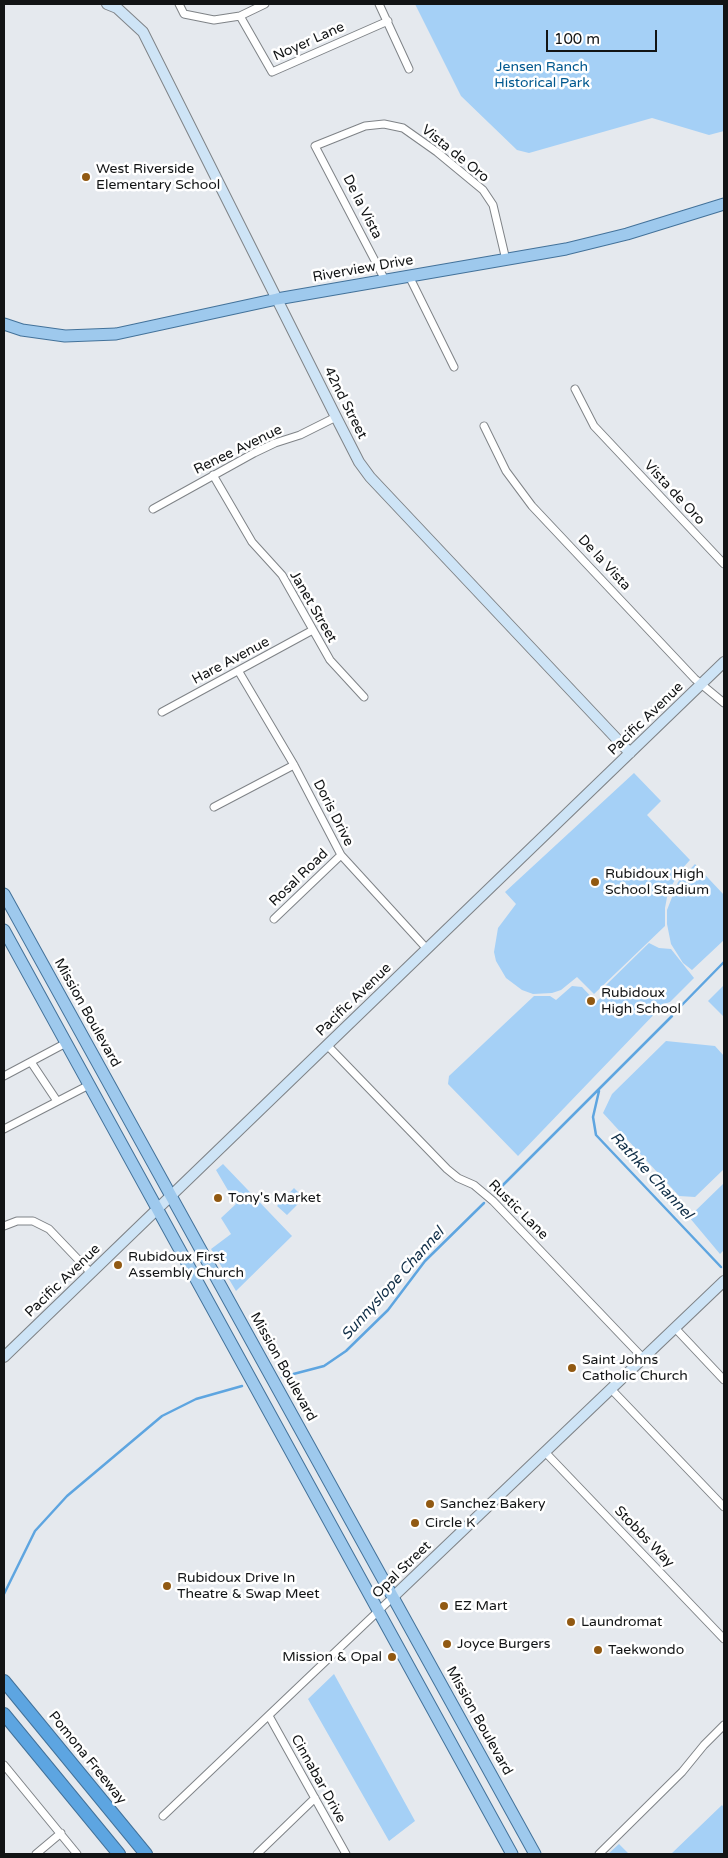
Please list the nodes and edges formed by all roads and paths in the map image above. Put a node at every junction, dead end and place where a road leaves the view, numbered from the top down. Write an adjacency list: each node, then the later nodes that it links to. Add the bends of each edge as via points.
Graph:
1 (107, 4): 13 (street, 42nd Street, via 117,8 143,32)
2 (179, 4): 5 (street, via 184,14 214,20)
3 (265, 4): 5 (street)
4 (379, 4): 6 (street)
5 (240, 16): 6 (street, Noyer Lane, via 272,72)
6 (388, 21): 7 (street)
7 (409, 69)
8 (315, 146): 10 (street, Vista de Oro, via 365,126 384,124 403,128 483,190 493,205); 12 (street, De la Vista)
9 (724, 204): 10 (main road, Riverview Drive, via 627,234)
10 (506, 260): 11 (main road, Riverview Drive)
11 (409, 276): 12 (main road, Riverview Drive); 15 (street)
12 (385, 280): 13 (main road, Riverview Drive)
13 (277, 299): 14 (main road, Riverview Drive, via 108,335 65,336); 17 (street, 42nd Street)
14 (4, 324)
15 (454, 367)
16 (575, 389): 21 (street, Vista de Oro, via 594,426)
17 (336, 418): 19 (street, Renee Avenue, via 275,443); 29 (street, 42nd Street, via 370,477)
18 (484, 426): 25 (street, De la Vista, via 506,471 532,506)
19 (213, 475): 20 (street, Renee Avenue); 22 (street, Janet Street, via 252,542 282,575)
20 (154, 509)
21 (724, 564)
22 (311, 631): 24 (street, Hare Avenue); 26 (street, Janet Street, via 330,660)
23 (724, 662): 25 (street, Pacific Avenue)
24 (239, 672): 28 (street, Hare Avenue); 30 (street, Doris Drive)
25 (702, 684): 27 (street, De la Vista); 29 (street, Pacific Avenue)
26 (364, 697)
27 (724, 703)
28 (162, 712)
29 (630, 753): 36 (street, Pacific Avenue)
30 (294, 765): 31 (street); 32 (street, Doris Drive)
31 (214, 807)
32 (341, 855): 34 (street, Rosal Road); 36 (street, Doris Drive)
33 (4, 894): 44 (main road, Mission Boulevard)
34 (274, 919)
35 (4, 930): 37 (main road)
36 (427, 949): 38 (street, Pacific Avenue)
37 (66, 1043): 39 (street); 41 (main road)
38 (327, 1045): 44 (street, Pacific Avenue); 51 (street, Rustic Lane, via 447,1170 474,1185 493,1201)
39 (31, 1062): 40 (street); 42 (street)
40 (4, 1076)
41 (89, 1086): 42 (street); 45 (main road)
42 (57, 1101): 43 (street)
43 (4, 1129)
44 (171, 1196): 45 (street, Pacific Avenue); 56 (main road, Mission Boulevard)
45 (157, 1208): 47 (street, Pacific Avenue); 57 (main road)
46 (4, 1226): 47 (street, via 17,1221 33,1221 49,1229)
47 (91, 1273): 50 (street, Pacific Avenue)
48 (724, 1281): 49 (street, Opal Street)
49 (675, 1328): 51 (street, Opal Street); 52 (street)
50 (4, 1357)
51 (643, 1358): 53 (street, Opal Street)
52 (724, 1380)
53 (611, 1389): 54 (street, Opal Street); 55 (street)
54 (544, 1452): 56 (street, Opal Street); 58 (street, Stobbs Way)
55 (724, 1507)
56 (393, 1597): 57 (street, Opal Street); 74 (main road, Mission Boulevard)
57 (379, 1611): 61 (street, Opal Street); 73 (main road)
58 (724, 1639)
59 (4, 1681): 70 (highway, Pomona Freeway)
60 (4, 1714): 69 (highway)
61 (269, 1716): 64 (street, Cinnabar Drive); 65 (street, Opal Street)
62 (724, 1725): 75 (street, via 682,1772)
63 (4, 1765): 66 (street)
64 (315, 1798): 71 (street); 72 (street, Cinnabar Drive)
65 (163, 1816)
66 (62, 1833): 67 (street); 68 (street)
67 (36, 1854)
68 (77, 1854)
69 (119, 1854)
70 (146, 1854)
71 (257, 1854)
72 (346, 1854)
73 (512, 1854)
74 (535, 1854)
75 (599, 1854)

